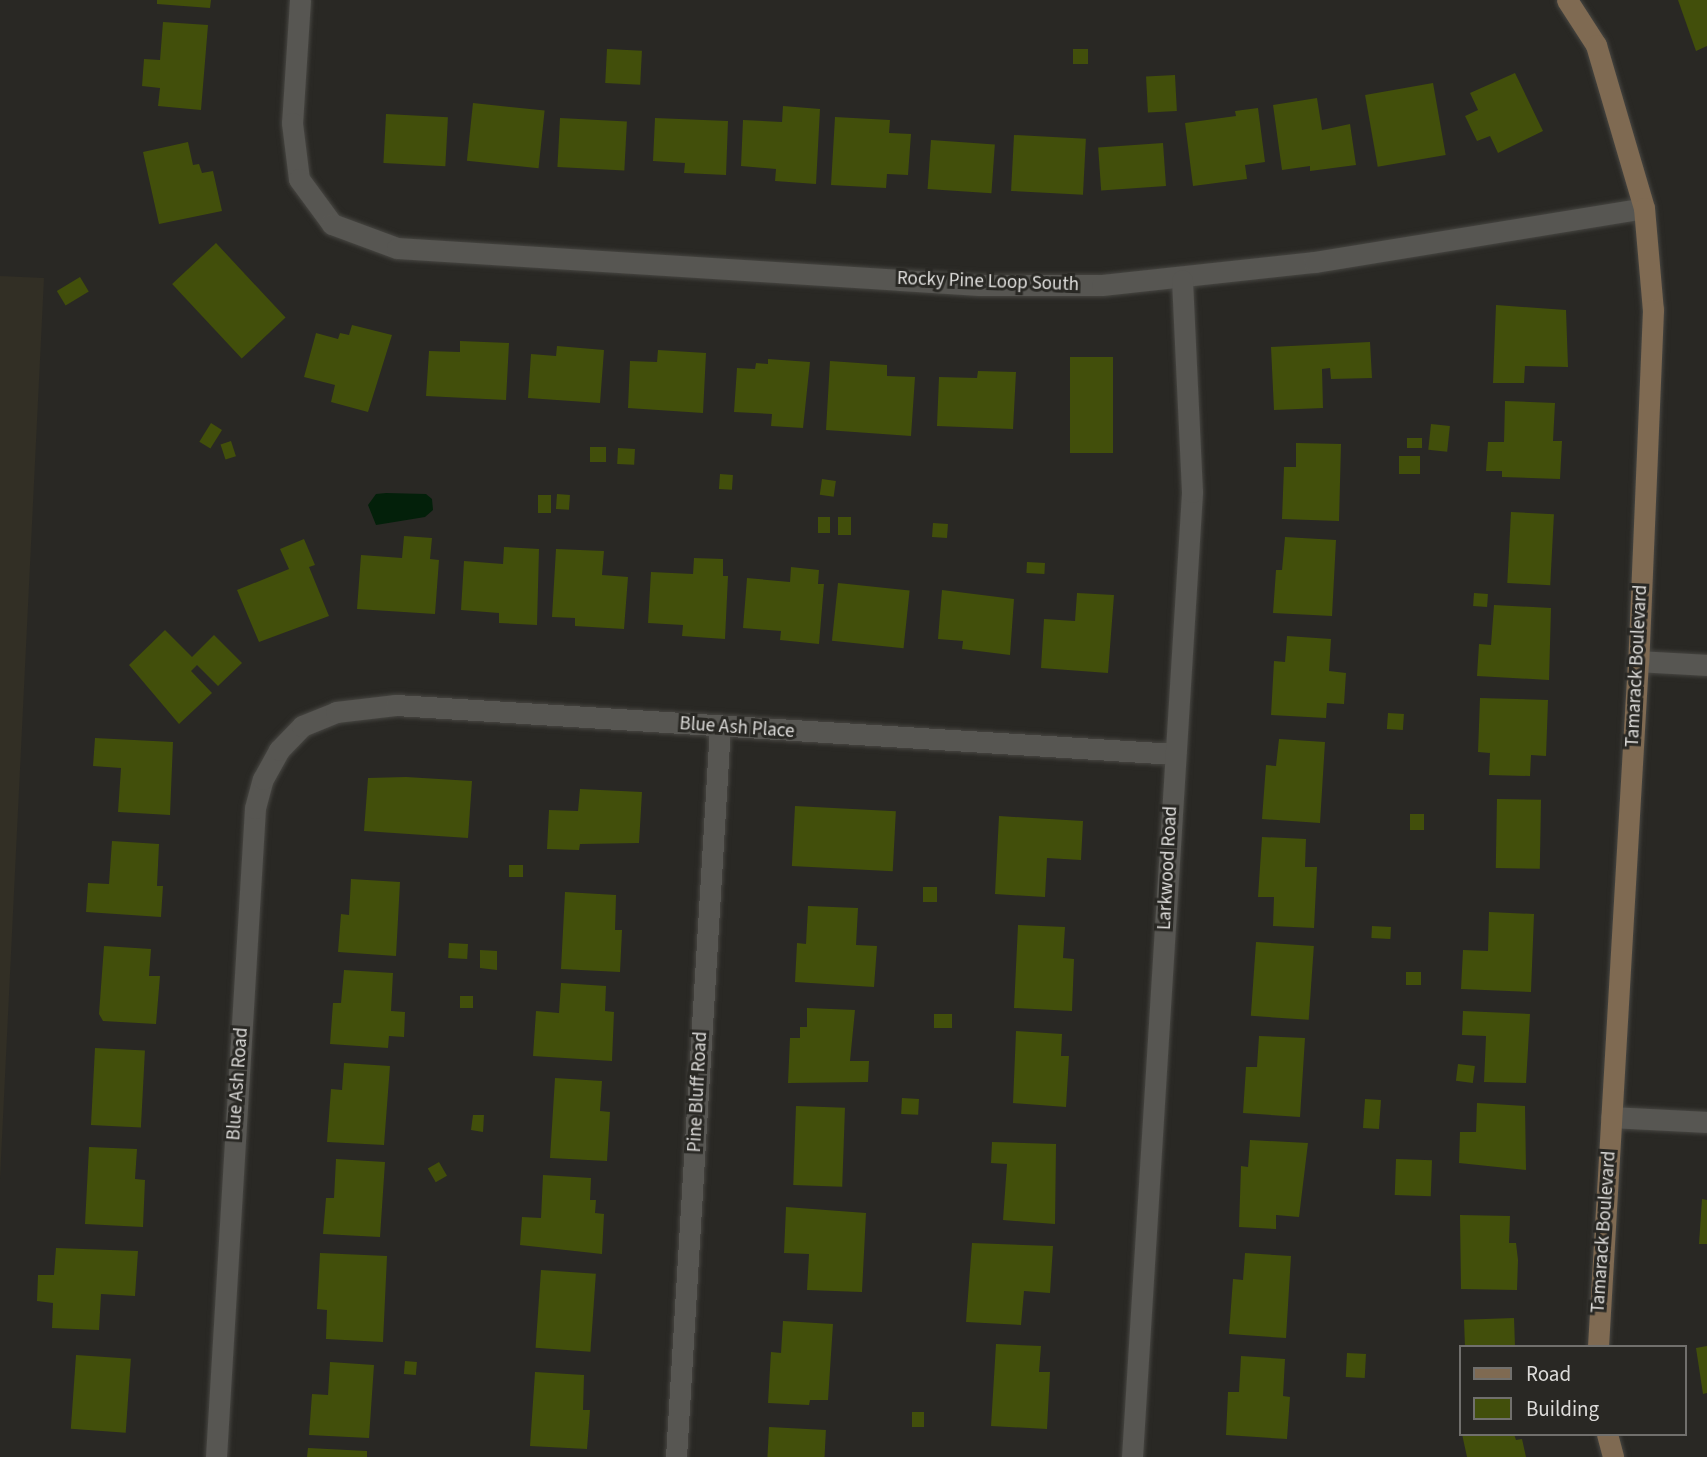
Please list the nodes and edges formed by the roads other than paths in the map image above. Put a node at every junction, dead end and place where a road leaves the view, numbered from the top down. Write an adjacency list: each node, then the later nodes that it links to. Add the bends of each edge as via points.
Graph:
1 (299, 0): 4 (street, Rocky Pine Loop South, via 292,123 299,178 332,224 397,248 979,285)
2 (1567, 0): 3 (street, Tamarack Boulevard, via 1596,45)
3 (1644, 208): 4 (street, Rocky Pine Loop South); 5 (street, Tamarack Boulevard, via 1653,310)
4 (1182, 280): 9 (street, Larkwood Road, via 1192,492)
5 (1638, 662): 6 (street); 10 (street, Tamarack Boulevard)
6 (1707, 665)
7 (302, 726): 8 (street, Blue Ash Place, via 336,712 396,705); 14 (street, Blue Ash Road, via 279,750 262,779 255,808)
8 (720, 727): 9 (street, Blue Ash Place); 15 (street, Pine Bluff Road)
9 (1175, 754): 16 (street, Larkwood Road)
10 (1611, 1117): 11 (street); 12 (street, Tamarack Boulevard)
11 (1707, 1122)
12 (1598, 1345)
13 (1608, 1436): 17 (street)
14 (216, 1457)
15 (676, 1457)
16 (1132, 1457)
17 (1613, 1457)

